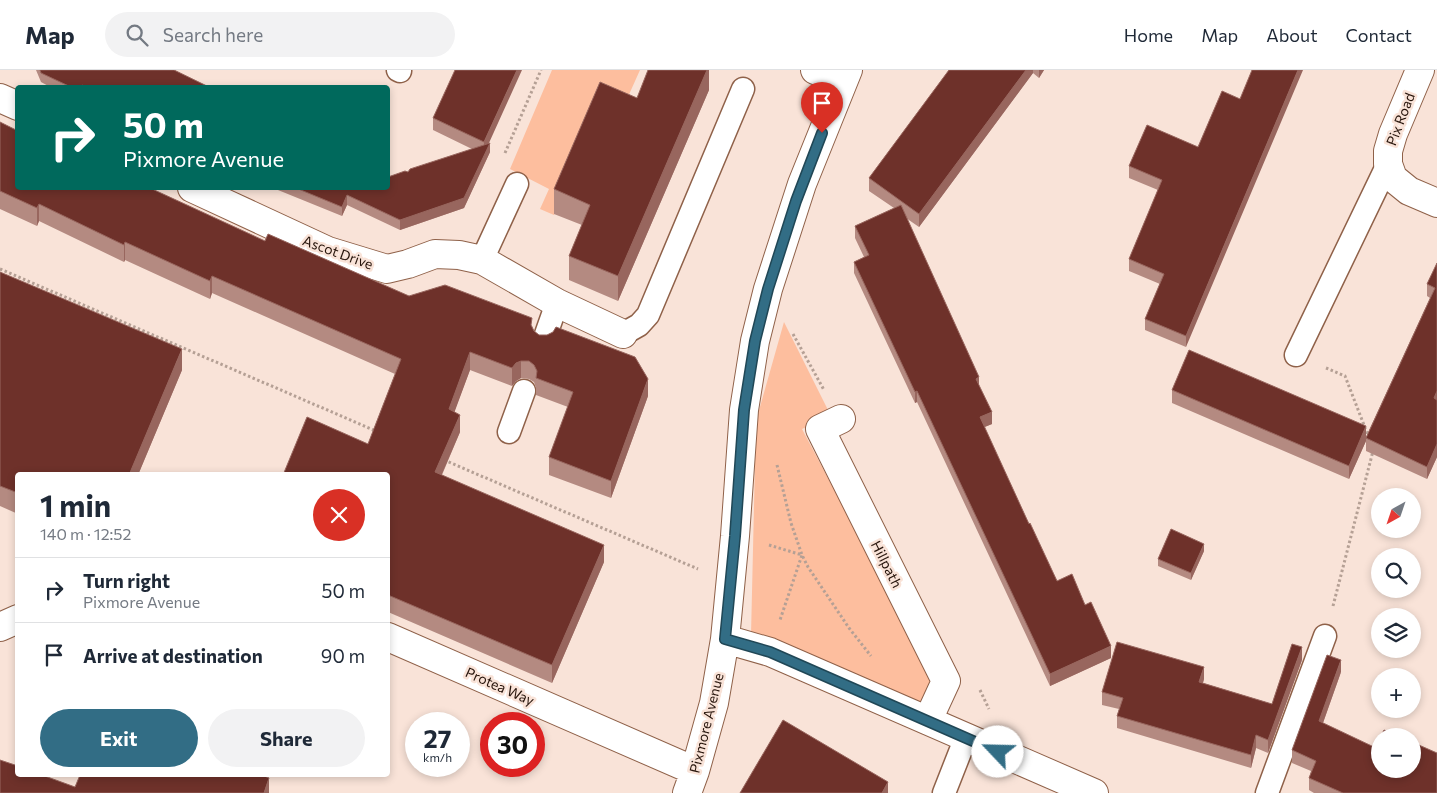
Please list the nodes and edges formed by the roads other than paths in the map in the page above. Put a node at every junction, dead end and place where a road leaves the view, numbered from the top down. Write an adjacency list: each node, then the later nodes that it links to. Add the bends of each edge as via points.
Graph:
1 (815, 70): 3 (street)
2 (1420, 70): 7 (street, Pix Road, via 1393,134)
3 (845, 76): 23 (street, Pixmore Avenue, via 802,184 755,341 744,410)
4 (743, 89): 13 (lane, via 648,315 639,325)
5 (0, 98): 6 (street)
6 (15, 105)
7 (1388, 164): 10 (street, Pix Road, via 1393,178 1409,191); 15 (lane)
8 (517, 184): 11 (lane)
9 (196, 190): 11 (street, Ascot Drive, via 328,251 387,270 434,254 459,254)
10 (1437, 203)
11 (482, 260): 12 (street, Ascot Drive)
12 (557, 303): 13 (street, Ascot Drive); 14 (lane)
13 (623, 334)
14 (544, 340)
15 (1296, 355)
16 (524, 391): 18 (lane)
17 (840, 419): 24 (street, Hillpath, via 820,430 946,681)
18 (509, 432)
19 (15, 620): 20 (street)
20 (0, 626)
21 (1325, 636): 29 (lane)
22 (390, 638): 26 (street, Protea Way)
23 (725, 639): 24 (street, via 770,652); 26 (street, Pixmore Avenue, via 714,703)
24 (928, 720): 25 (street)
25 (966, 737): 27 (lane); 28 (street)
26 (691, 782)
27 (944, 793)
28 (1094, 793)
29 (1267, 793)

